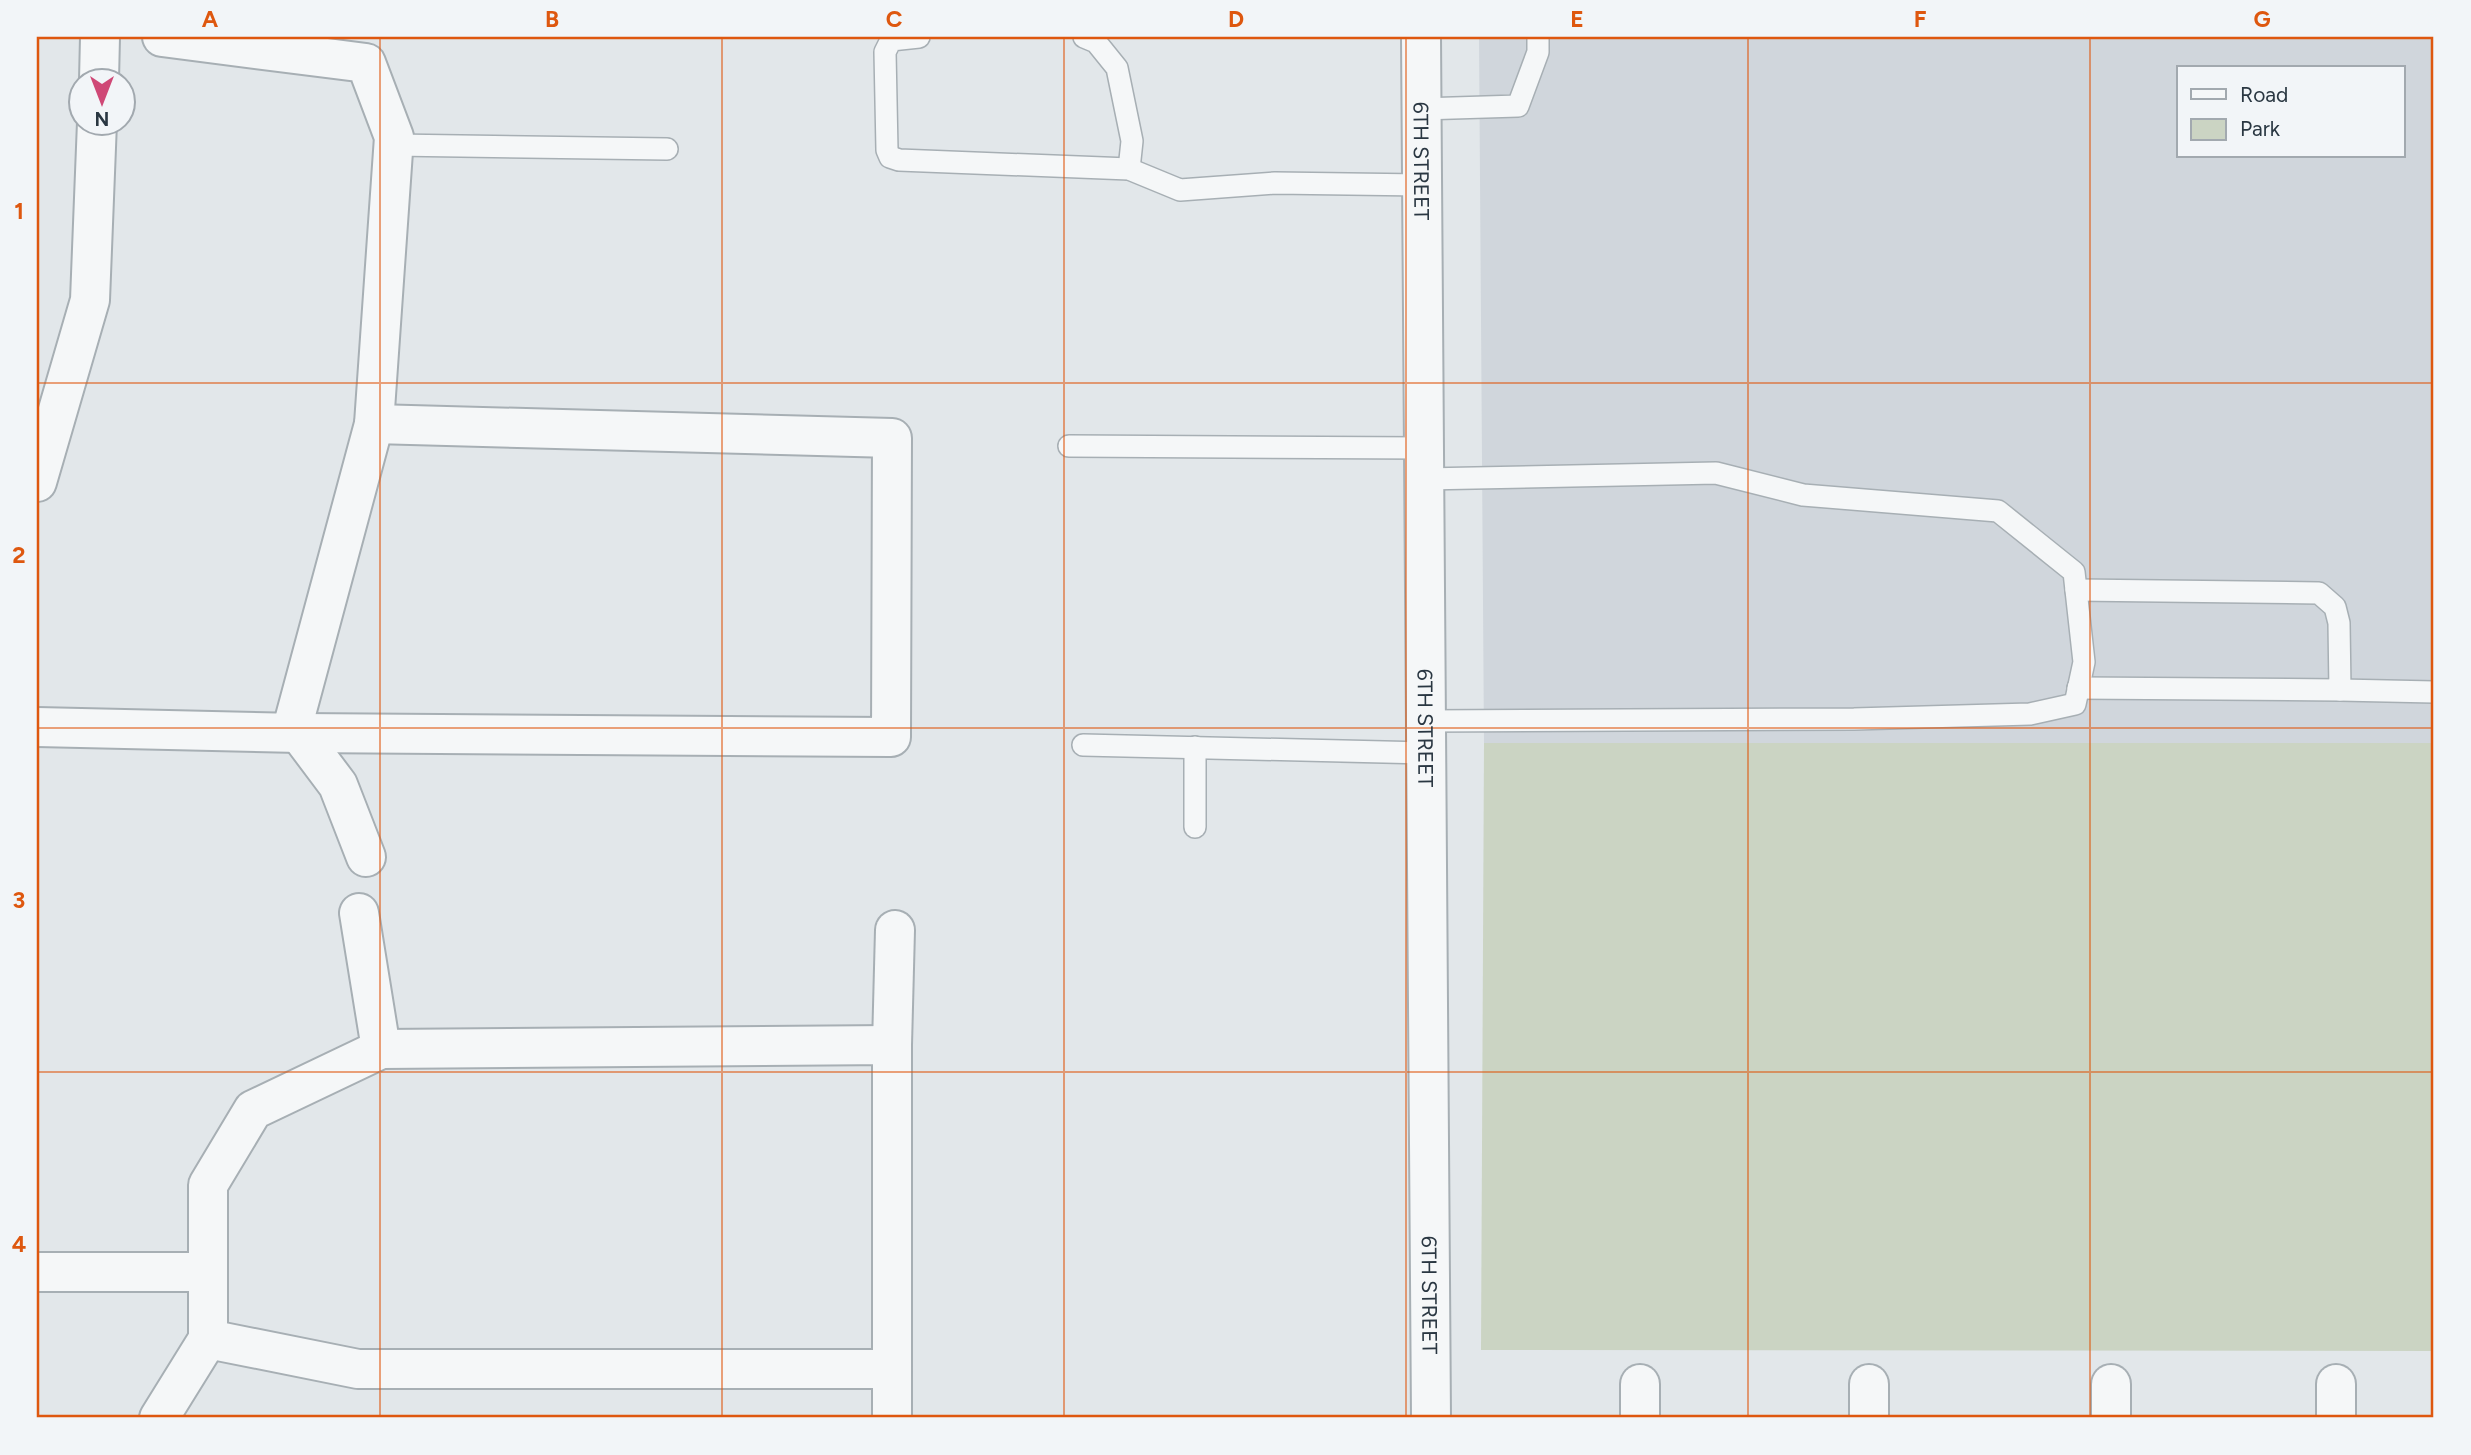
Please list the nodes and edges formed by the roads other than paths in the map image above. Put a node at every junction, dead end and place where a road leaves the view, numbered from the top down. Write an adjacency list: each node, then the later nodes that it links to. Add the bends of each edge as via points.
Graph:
1 (100, 37): 7 (street)
2 (162, 37): 10 (street, via 366,62)
3 (919, 37): 12 (lane, via 891,40 885,52 890,157)
4 (1084, 37): 12 (lane, via 1096,42 1116,68 1132,141)
5 (1421, 37): 8 (street, 6TH STREET)
6 (1538, 37): 8 (lane, via 1538,52 1518,106)
7 (99, 66)
8 (1421, 109): 13 (street, 6TH STREET)
9 (96, 136): 17 (street, via 90,300)
10 (394, 145): 11 (lane); 14 (street)
11 (667, 149)
12 (1129, 169): 13 (lane, via 1180,191 1275,183)
13 (1422, 185): 16 (street, 6TH STREET)
14 (373, 424): 23 (street, via 293,724); 23 (street, via 892,438 891,737)
15 (1069, 446): 16 (lane)
16 (1424, 463): 18 (lane, via 1716,472 1803,495 1998,512 2074,572); 24 (street, 6TH STREET)
17 (37, 482)
18 (2076, 590): 19 (lane, via 2084,662); 20 (lane, via 2319,593 2336,607)
19 (2078, 688): 20 (lane); 24 (lane, via 2075,704 2030,714)
20 (2340, 690): 21 (lane)
21 (2434, 692)
22 (37, 727): 23 (street)
23 (299, 733): 28 (street, via 338,785)
24 (1426, 737): 26 (lane); 39 (street, 6TH STREET)
25 (1083, 745): 26 (lane)
26 (1195, 747): 27 (lane)
27 (1195, 827)
28 (366, 857)
29 (359, 914): 32 (street)
30 (895, 930): 31 (street)
31 (892, 1045): 32 (street); 36 (street)
32 (381, 1049): 34 (street, via 253,1110 208,1185)
33 (37, 1272): 34 (street)
34 (208, 1272): 35 (street)
35 (208, 1339): 36 (street, via 358,1369); 37 (street)
36 (892, 1369): 38 (street)
37 (159, 1418)
38 (892, 1418)
39 (1431, 1418)

